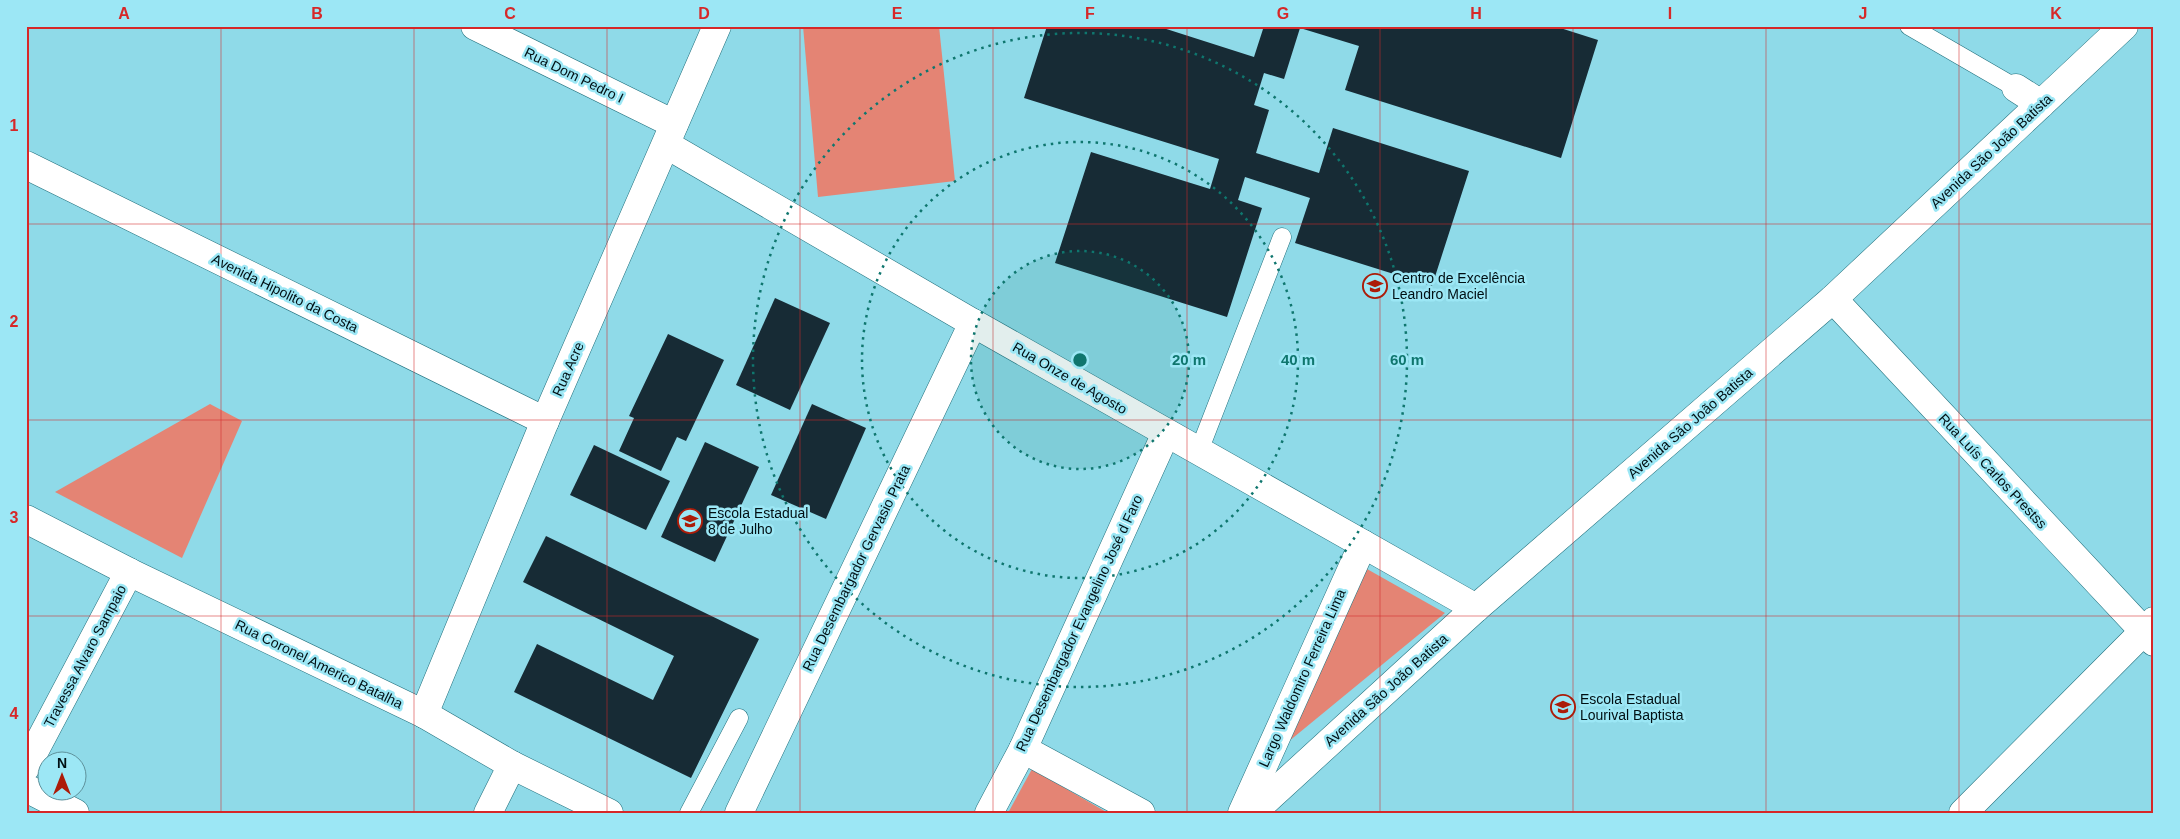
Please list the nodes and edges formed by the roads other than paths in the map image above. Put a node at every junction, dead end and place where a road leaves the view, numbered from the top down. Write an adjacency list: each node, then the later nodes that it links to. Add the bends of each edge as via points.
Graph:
1 (474, 26): 7 (street, Rua Dom Pedro I)
2 (717, 26): 7 (street, Rua Acre)
3 (1908, 26): 5 (lane)
4 (2124, 26): 6 (street, Avenida São João Batista)
5 (2016, 88): 6 (street)
6 (2041, 104): 10 (street, Avenida São João Batista)
7 (670, 135): 11 (street, Rua Onze de Agosto); 12 (street, Rua Acre)
8 (26, 165): 12 (street, Avenida Hipolito da Costa)
9 (1282, 237): 14 (lane)
10 (1833, 299): 18 (street, Avenida São João Batista); 19 (street, Rua Luís Carlos Prestss)
11 (973, 323): 13 (street, Rua Onze de Agosto); 30 (street, Rua Desembargador Gervasio Prata)
12 (545, 421): 20 (street, Rua Acre)
13 (1166, 433): 14 (street, Rua Onze de Agosto); 22 (street, Rua Desembargador Evangelino José d Faro)
14 (1199, 451): 16 (street, Rua Onze de Agosto)
15 (26, 520): 17 (street, Rua Coronel Americo Batalha)
16 (1363, 544): 18 (street, Rua Onze de Agosto); 33 (street, Largo Waldomiro Ferreira Lima)
17 (129, 572): 20 (street, Rua Coronel Americo Batalha); 24 (street, Travessa Alvaro Sampaio)
18 (1476, 608): 34 (street, Avenida São João Batista)
19 (2150, 631): 35 (street)
20 (424, 714): 23 (street, Rua Coronel Americo Batalha)
21 (739, 718): 29 (lane)
22 (1023, 749): 31 (street, Rua Desembargador Evangelino José d Faro); 32 (street)
23 (512, 765): 27 (street); 28 (street, Rua Coronel Americo Batalha)
24 (26, 767)
25 (26, 788): 26 (street)
26 (74, 813)
27 (488, 813)
28 (610, 813)
29 (689, 813)
30 (739, 813)
31 (989, 813)
32 (1141, 813)
33 (1242, 813)
34 (1252, 813)
35 (1963, 813)

